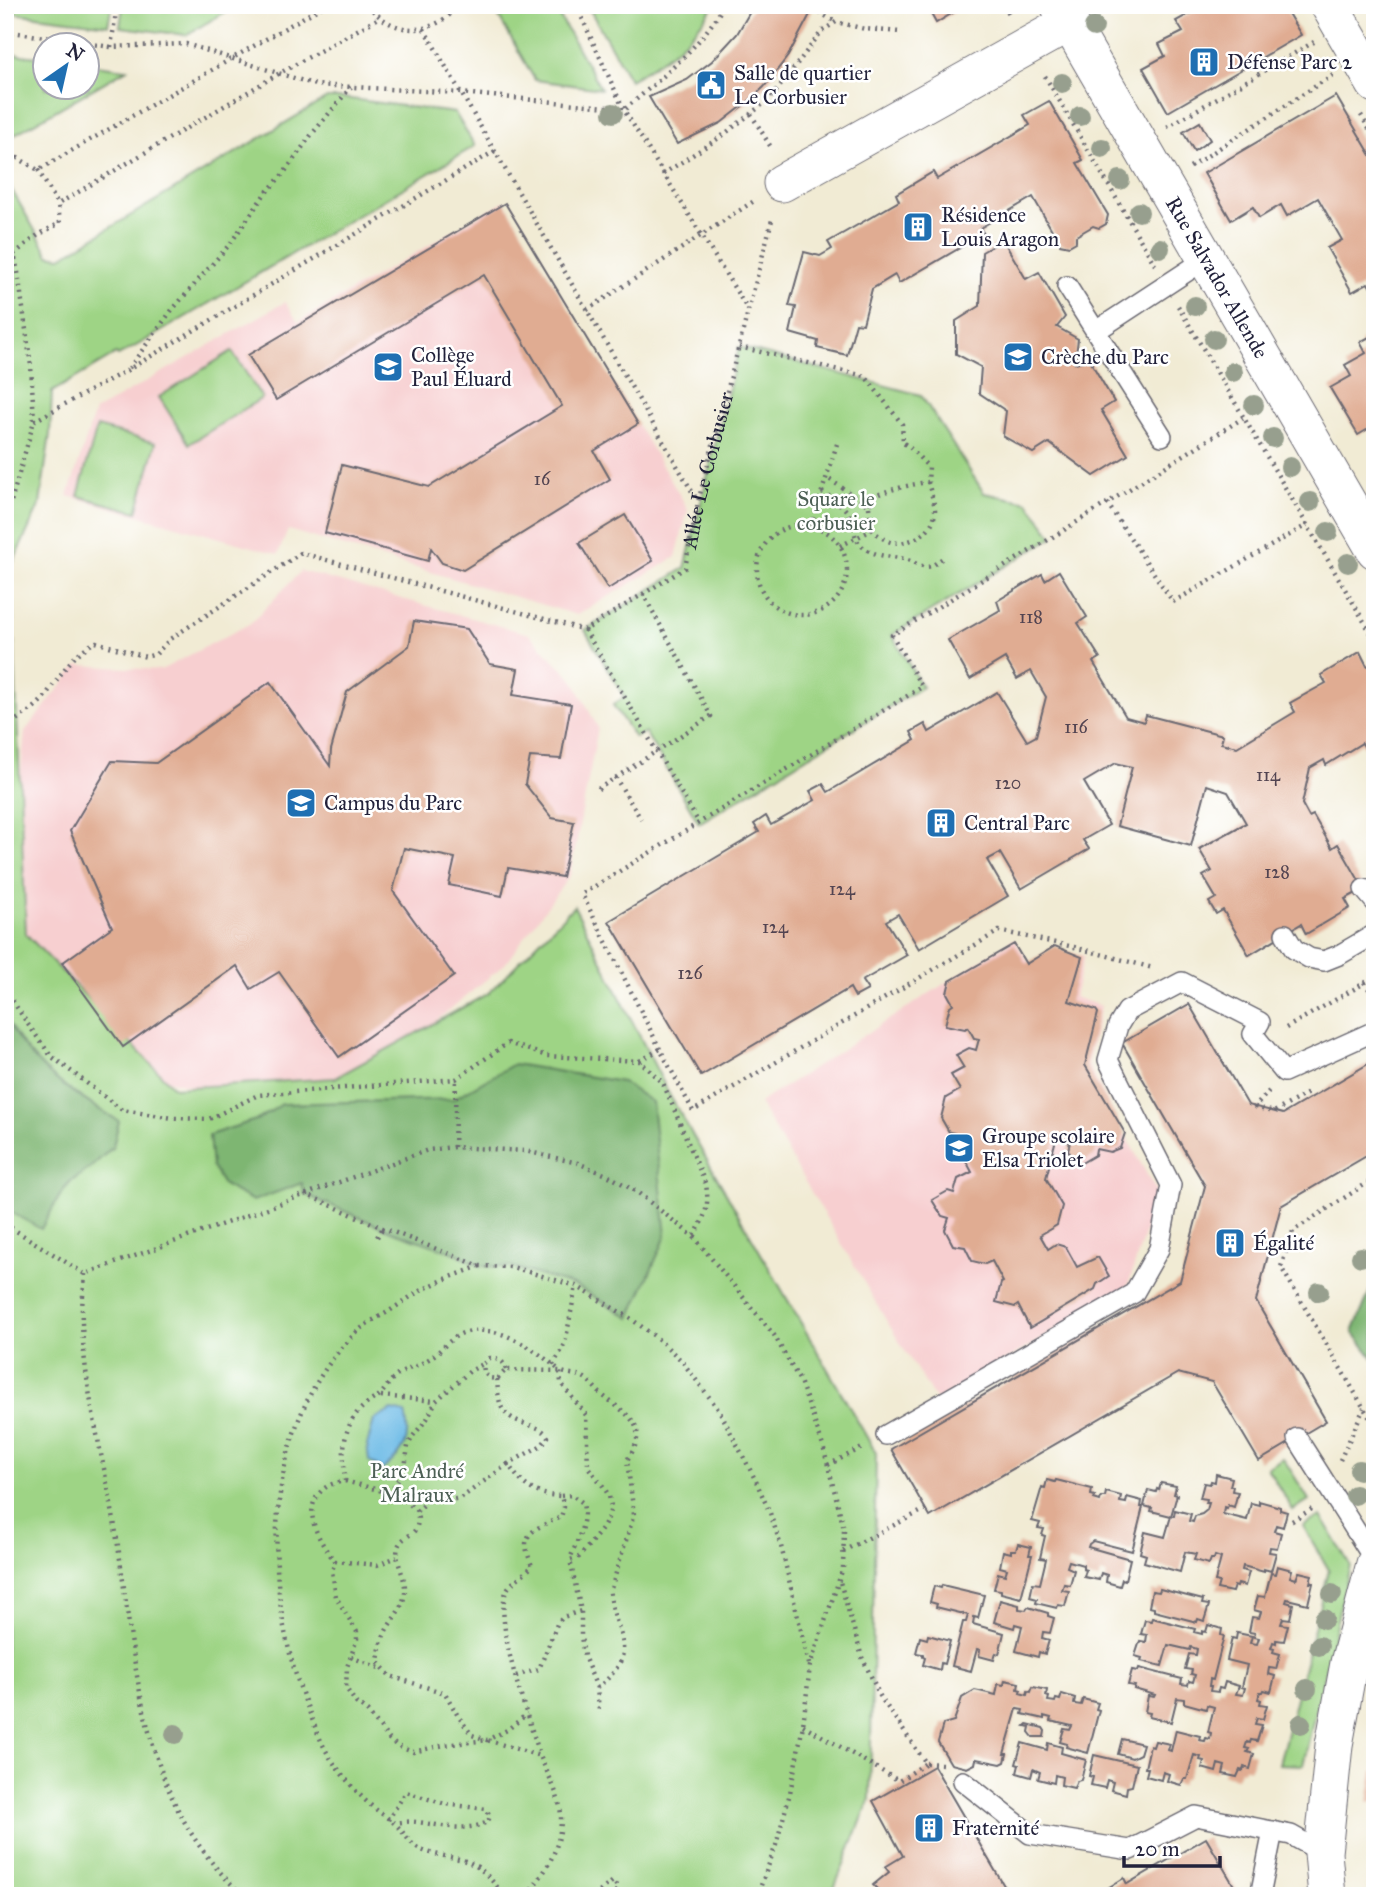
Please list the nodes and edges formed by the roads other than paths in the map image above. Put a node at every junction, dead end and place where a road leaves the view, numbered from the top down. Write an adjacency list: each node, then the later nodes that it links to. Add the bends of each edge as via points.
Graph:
1 (1329, 5): 3 (street)
2 (1064, 14): 4 (street, via 1028,46); 5 (street, Rue Salvador Allende)
3 (1375, 84)
4 (782, 183)
5 (1206, 259): 7 (lane); 9 (street, Rue Salvador Allende)
6 (1068, 286): 7 (lane)
7 (1096, 331): 8 (lane)
8 (1162, 436)
9 (1363, 501): 10 (street, Rue Salvador Allende)
10 (1375, 550)
11 (1375, 933): 12 (lane, via 1324,961 1294,949)
12 (1285, 934)
13 (1375, 1031): 14 (lane, via 1284,1072 1253,1034 1260,1022 1182,982 1127,1011 1108,1060 1171,1185 1159,1249 1134,1293)
14 (886, 1435)
15 (1297, 1438): 16 (lane)
16 (1375, 1563): 19 (street, via 1334,1745)
17 (963, 1781): 18 (lane, via 1030,1834 1130,1850 1196,1816)
18 (1273, 1831): 19 (lane); 20 (lane)
19 (1324, 1853): 21 (street)
20 (1260, 1896)
21 (1327, 1896)

